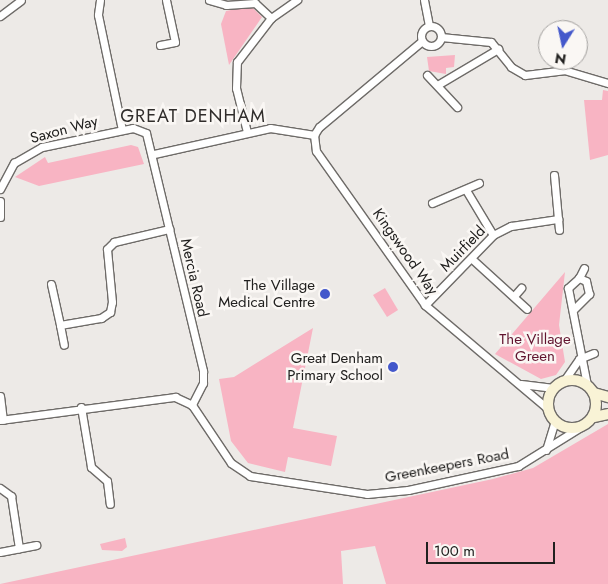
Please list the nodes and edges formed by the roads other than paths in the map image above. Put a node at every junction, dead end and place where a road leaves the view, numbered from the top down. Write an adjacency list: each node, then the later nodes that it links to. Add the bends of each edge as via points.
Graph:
1 (21, 0): 7 (street)
2 (100, 0): 18 (street, via 98,15)
3 (166, 0): 12 (street, via 174,42)
4 (209, 0): 8 (street, via 226,6 256,3)
5 (297, 0): 8 (street)
6 (424, 0): 9 (street)
7 (0, 16)
8 (271, 18): 19 (street, via 243,51 235,68)
9 (429, 25): 10 (street, via 438,28); 11 (street, via 422,31)
10 (441, 37): 11 (street, via 435,45); 13 (street, via 459,42 483,40)
11 (422, 41): 20 (street, via 335,111)
12 (160, 45)
13 (498, 49): 15 (street, via 512,67 526,75 564,70); 16 (street)
14 (427, 75): 16 (street)
15 (608, 83)
16 (439, 84): 17 (street, via 446,100)
17 (457, 107)
18 (122, 130): 21 (street, Saxon Way, via 133,128 146,133); 23 (street, Saxon Way, via 42,147 14,163)
19 (247, 132): 20 (street, via 282,127); 21 (street)
20 (314, 135): 40 (street, Kingswood Way, via 316,150)
21 (154, 154): 31 (street, Mercia Road)
22 (554, 175): 30 (street)
23 (1, 180): 25 (street, Saxon Way)
24 (479, 183): 26 (street)
25 (0, 189)
26 (466, 190): 28 (street); 33 (street)
27 (0, 201): 29 (street)
28 (432, 202)
29 (0, 217)
30 (558, 219): 32 (street); 33 (street, Muirfield, via 511,226)
31 (169, 228): 43 (street, via 114,242 107,249 110,312 101,318); 54 (street, Mercia Road, via 203,371 203,383)
32 (559, 230)
33 (493, 235): 34 (street, Muirfield)
34 (472, 259): 39 (street); 40 (street, Muirfield)
35 (584, 268): 36 (street)
36 (580, 278): 42 (street, via 568,288); 42 (street, via 586,281 589,294)
37 (51, 284): 43 (street)
38 (521, 288): 39 (street)
39 (514, 296): 41 (street)
40 (425, 305): 48 (street, Kingswood Way)
41 (526, 308)
42 (573, 310): 46 (street)
43 (60, 325): 44 (street)
44 (64, 345)
45 (594, 353): 46 (street)
46 (579, 359): 47 (street); 49 (street)
47 (563, 382): 49 (street); 50 (street)
48 (521, 384): 50 (street); 56 (street, Kingswood Way)
49 (587, 385): 51 (street)
50 (554, 388): 56 (street)
51 (594, 393): 53 (street); 58 (street)
52 (0, 396): 59 (street)
53 (608, 397)
54 (192, 405): 55 (street, via 174,397); 62 (street, Greenkeepers Road, via 239,470 263,479 333,491 408,490 518,466)
55 (81, 407): 59 (street); 64 (street, via 91,467 107,482)
56 (548, 409): 60 (street)
57 (608, 414): 58 (street)
58 (594, 417): 61 (street)
59 (2, 420)
60 (555, 421): 61 (street); 62 (street)
61 (578, 428): 62 (street, Greenkeepers Road)
62 (546, 451)
63 (0, 488): 66 (street, via 12,496)
64 (110, 504)
65 (36, 545): 66 (street)
66 (20, 548): 67 (street)
67 (0, 552)

